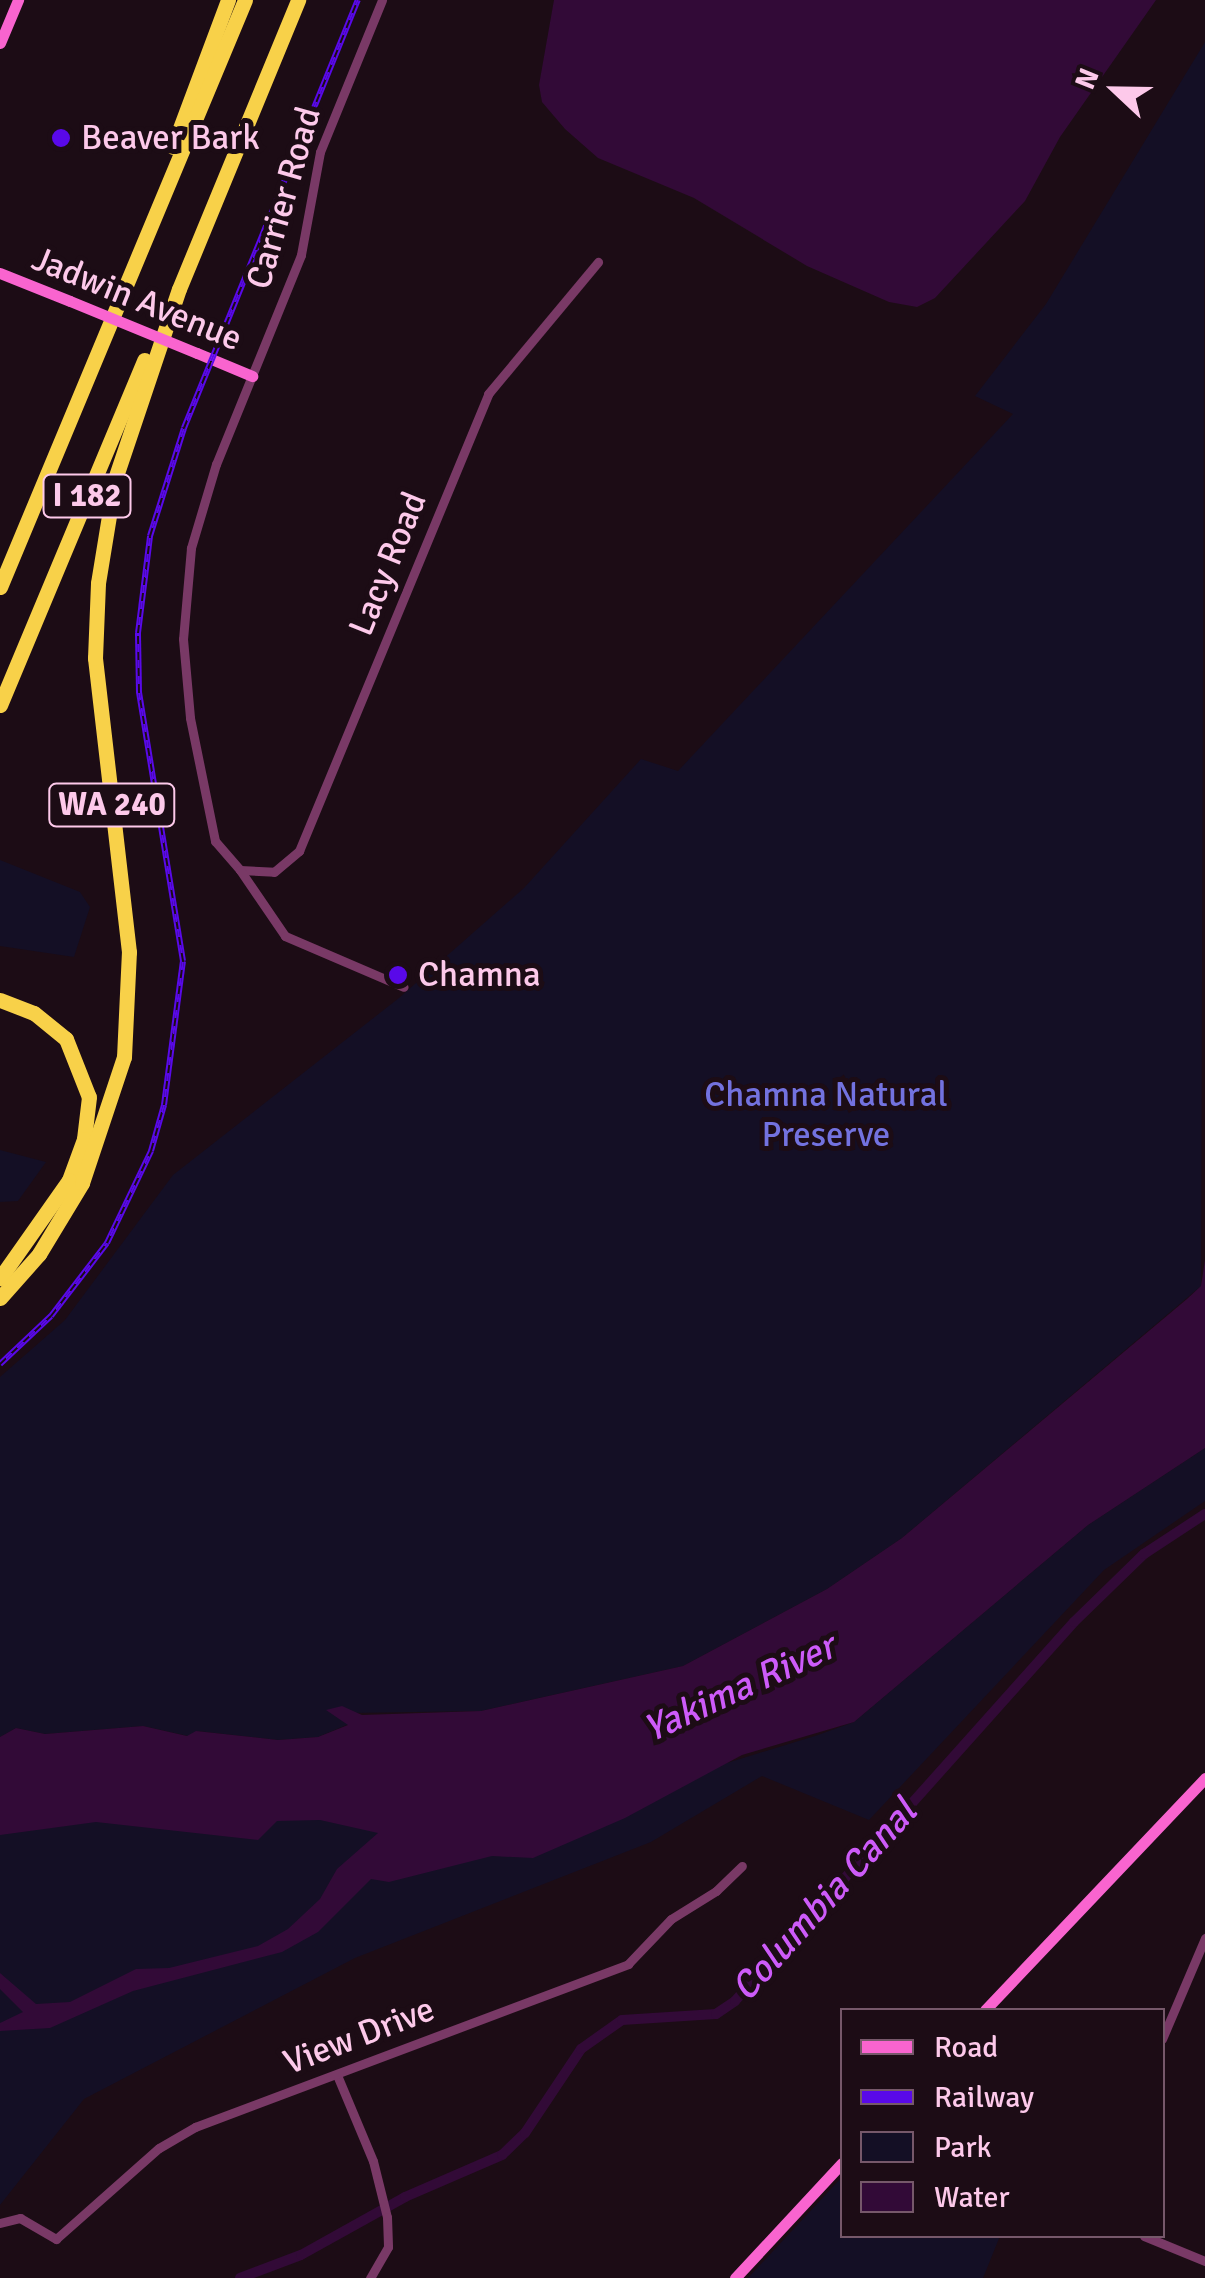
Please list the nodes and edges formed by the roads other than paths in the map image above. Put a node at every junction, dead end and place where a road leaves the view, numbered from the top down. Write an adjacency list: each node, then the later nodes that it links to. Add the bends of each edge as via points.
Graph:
1 (18, 0): 6 (main road)
2 (245, 0): 10 (highway, I 182)
3 (298, 0): 9 (highway, I 182)
4 (382, 0): 11 (street, Carrier Road, via 320,152 305,243)
5 (227, 2): 10 (highway)
6 (0, 43)
7 (598, 262): 14 (street, Lacy Road, via 488,394 299,851 274,872)
8 (0, 273): 11 (main road, Jadwin Avenue, bridge)
9 (179, 289): 13 (highway, I 182); 18 (highway, WA 240, via 116,479 95,617 129,952 124,1057 82,1183 46,1243)
10 (119, 301): 12 (highway, I 182)
11 (252, 376): 14 (street, Carrier Road, via 200,514 183,620 186,698 213,834 220,852)
12 (0, 586)
13 (0, 705)
14 (240, 870): 15 (street, Carrier Road, via 285,936)
15 (404, 987)
16 (0, 1000): 17 (highway, via 52,1025 78,1058 89,1097 84,1139 68,1180)
17 (0, 1278)
18 (0, 1298)
19 (1205, 1778): 22 (main road)
20 (742, 1866): 24 (street, View Drive, via 716,1892 671,1918 628,1964)
21 (1205, 1938): 23 (street)
22 (987, 2008)
23 (1165, 2032)
24 (338, 2075): 26 (street, View Drive, via 177,2136 56,2239 20,2218); 29 (street, via 384,2203 388,2247)
25 (840, 2165): 30 (main road)
26 (0, 2223)
27 (1149, 2238): 28 (street)
28 (1205, 2261)
29 (370, 2278)
30 (735, 2278)

